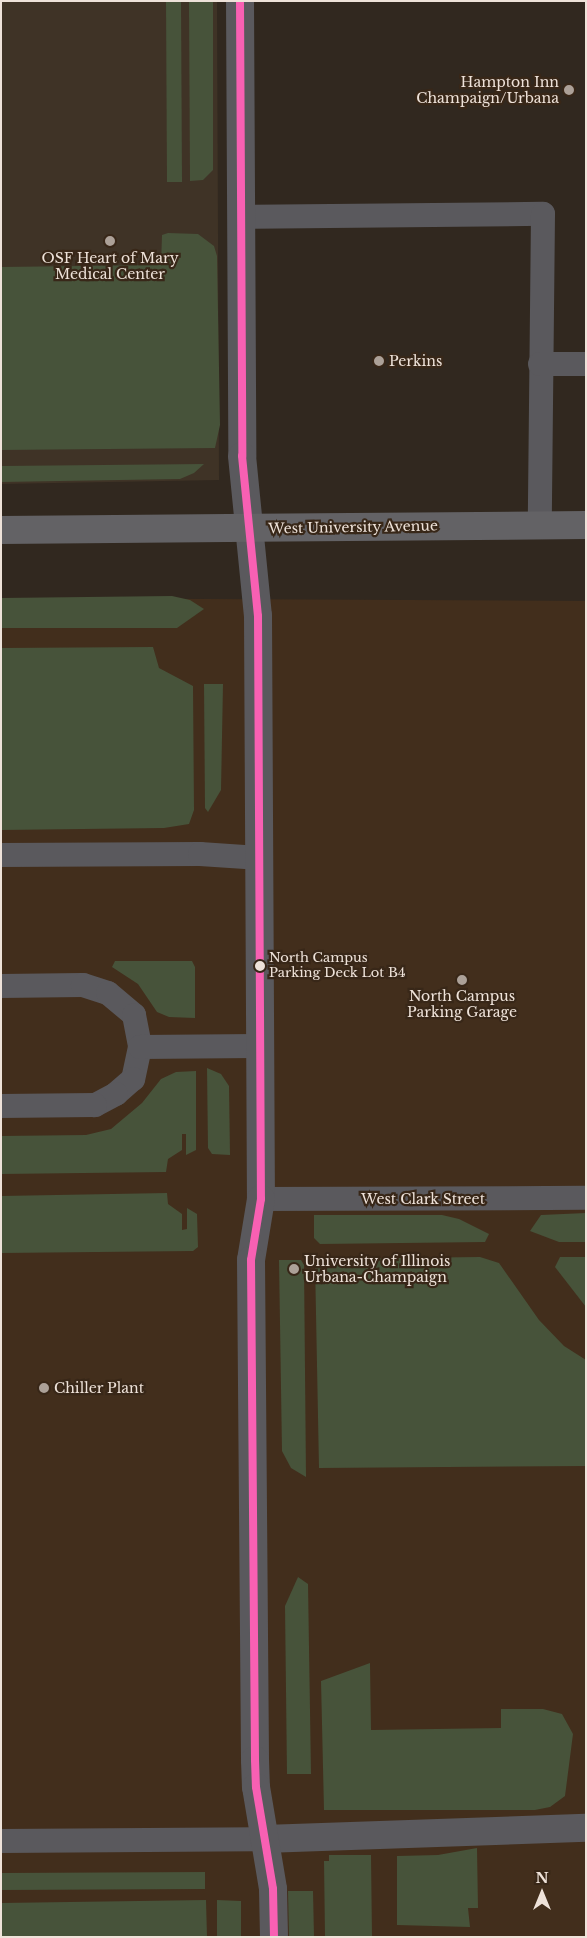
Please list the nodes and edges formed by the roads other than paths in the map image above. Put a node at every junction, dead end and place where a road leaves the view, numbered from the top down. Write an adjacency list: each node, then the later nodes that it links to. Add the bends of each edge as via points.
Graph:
1 (240, 1): 2 (street)
2 (242, 217): 3 (lane, via 542,214); 7 (street, via 241,437)
3 (540, 364): 4 (lane); 5 (lane)
4 (586, 364)
5 (540, 525): 6 (main road, West University Avenue); 7 (main road, West University Avenue)
6 (586, 525)
7 (248, 528): 8 (main road, West University Avenue); 10 (street, via 258,616)
8 (1, 530)
9 (1, 855): 10 (lane, via 200,854)
10 (259, 858): 12 (street)
11 (1, 986): 13 (lane, via 83,985 108,993 134,1014)
12 (260, 1046): 13 (lane); 16 (street)
13 (140, 1047): 14 (lane, via 133,1079 116,1094 95,1105)
14 (1, 1106)
15 (586, 1198): 16 (lane, West Clark Street)
16 (261, 1200): 18 (street, via 251,1260 256,1778)
17 (586, 1828): 18 (street)
18 (264, 1839): 19 (lane); 20 (street, via 273,1889)
19 (1, 1841)
20 (274, 1937)

